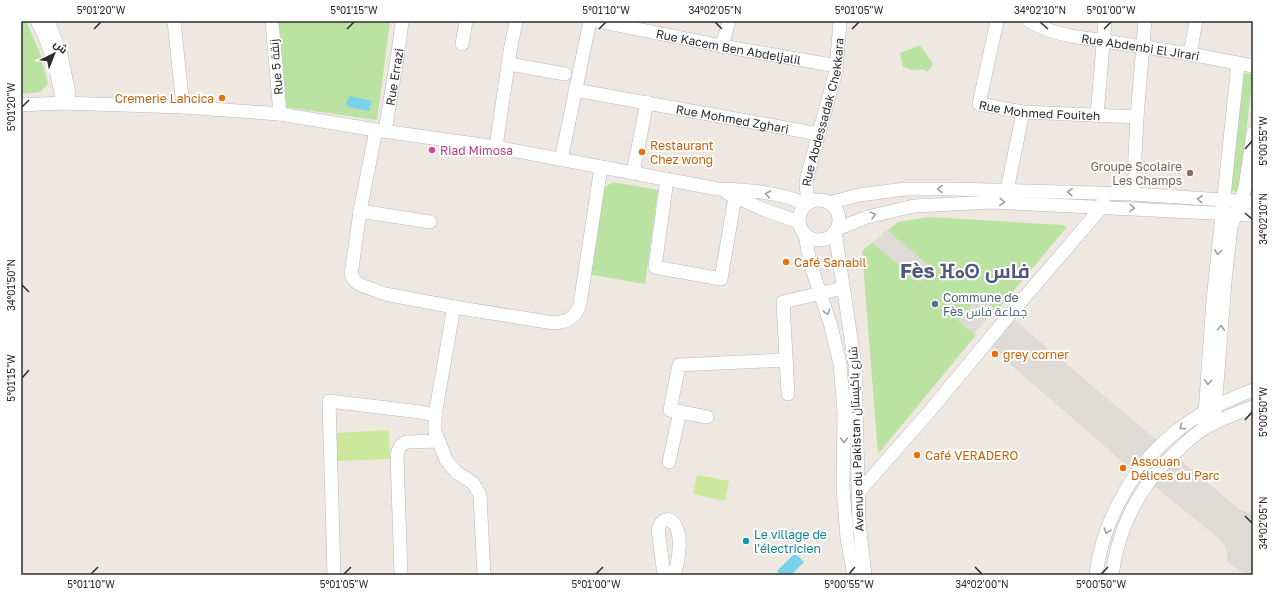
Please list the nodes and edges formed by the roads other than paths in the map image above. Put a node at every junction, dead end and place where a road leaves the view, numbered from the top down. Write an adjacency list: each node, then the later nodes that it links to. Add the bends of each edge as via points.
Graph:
1 (37, 21): 30 (street, via 45,37)
2 (48, 21): 30 (street, via 66,73)
3 (174, 21): 32 (street)
4 (272, 21): 34 (street, Rue 5 زنقة)
5 (402, 21): 37 (street, Rue Errazi)
6 (466, 21): 19 (street)
7 (516, 21): 23 (street)
8 (590, 21): 28 (street)
9 (597, 21): 17 (street, Rue Kacem Ben Abdeljalil)
10 (729, 21): 20 (street)
11 (840, 21): 25 (street, Rue Abdessadak Chekkara)
12 (997, 21): 33 (street, Rue Mohmed Fouiteh, via 979,104)
13 (1105, 21): 18 (street)
14 (1145, 21): 21 (street)
15 (1196, 21): 22 (street)
16 (1038, 23): 18 (street, Rue Abdenbi El Jirari, via 1054,32)
17 (653, 26): 20 (street, Rue Kacem Ben Abdeljalil)
18 (1103, 41): 21 (street, Rue Abdenbi El Jirari); 35 (street)
19 (462, 44)
20 (722, 46): 25 (street, Rue Kacem Ben Abdeljalil)
21 (1142, 46): 22 (street, Rue Abdenbi El Jirari); 36 (street)
22 (1190, 54): 24 (street, Rue Abdenbi El Jirari)
23 (508, 64): 27 (street); 40 (street)
24 (1238, 64): 26 (street, Rue Abdenbi El Jirari); 50 (street)
25 (837, 66): 38 (street, Rue Abdessadak Chekkara)
26 (1253, 66)
27 (565, 74)
28 (575, 90): 29 (street, Rue Mohmed Zghari); 41 (street)
29 (647, 102): 38 (street, Rue Mohmed Zghari); 43 (street)
30 (67, 103): 31 (street); 32 (street)
31 (21, 105)
32 (183, 107): 34 (street)
33 (1023, 112): 35 (street, Rue Mohmed Fouiteh); 46 (street)
34 (280, 114): 37 (street)
35 (1097, 116): 36 (street, Rue Mohmed Fouiteh)
36 (1137, 117): 48 (street)
37 (381, 131): 40 (street); 55 (street, Rue Errazi)
38 (819, 134): 53 (street, Rue Abdessadak Chekkara, via 807,177)
39 (1253, 134): 51 (street, via 1245,188)
40 (496, 147): 41 (street)
41 (561, 160): 42 (street)
42 (601, 167): 43 (street); 64 (street, Rue Errazi, via 580,304 573,317 554,323)
43 (633, 173): 44 (street)
44 (667, 179): 45 (street); 49 (street, via 655,268 721,279)
45 (718, 189): 49 (street); 53 (street, one-way to 45, via 747,190)
46 (1007, 190): 47 (street, one-way to 46); 52 (street, one-way to 52, via 905,189 859,195)
47 (1104, 193): 48 (street); 54 (street)
48 (1133, 194): 50 (street, one-way to 48)
49 (735, 197): 59 (street)
50 (1224, 200): 51 (street); 56 (street)
51 (1247, 201): 56 (street)
52 (829, 203): 53 (street, via 815,200); 60 (street, via 838,214)
53 (807, 204): 59 (street, via 802,209)
54 (1102, 207): 56 (street, one-way to 56); 60 (street, one-way to 54, via 868,217 914,206 992,202); 76 (street)
55 (360, 211): 58 (street); 64 (street, Rue Errazi, via 350,272 353,279 375,291)
56 (1229, 214): 57 (street); 69 (street, via 1231,227)
57 (1253, 215)
58 (430, 222)
59 (799, 222): 61 (street)
60 (836, 231): 61 (street, via 822,240 813,239); 62 (street, Avenue du Pakistan شارع باكيستان)
61 (805, 234): 63 (street, Avenue du Pakistan شارع باكيستان, via 810,263)
62 (843, 288): 63 (street); 76 (street, Avenue du Pakistan شارع باكيستان, via 855,365)
63 (820, 293): 65 (street, via 783,302); 82 (street, Avenue du Pakistan شارع باكيستان, one-way to 82, via 840,364 843,389 843,487 847,538)
64 (454, 307): 71 (street)
65 (786, 360): 67 (street); 70 (street, via 679,365 670,410)
66 (1253, 390): 69 (street)
67 (788, 394)
68 (1253, 407): 73 (street)
69 (1210, 409): 73 (street); 84 (street, one-way to 84, via 1158,447 1141,468 1121,499 1108,526)
70 (680, 412): 72 (street); 75 (street)
71 (434, 415): 74 (street, via 435,431); 77 (street, via 329,401)
72 (707, 417)
73 (1209, 426): 85 (street, via 1163,464 1142,492 1121,533)
74 (439, 441): 78 (street, via 403,443 397,455); 79 (street, via 450,466 473,483 480,495)
75 (669, 462)
76 (858, 493): 83 (street, Avenue du Pakistan شارع باكيستان)
77 (334, 575)
78 (401, 575)
79 (484, 575)
80 (664, 575): 81 (street, via 658,529 660,523 665,520 674,523 679,537)
81 (674, 575)
82 (854, 575)
83 (865, 575)
84 (1096, 575)
85 (1112, 575)

